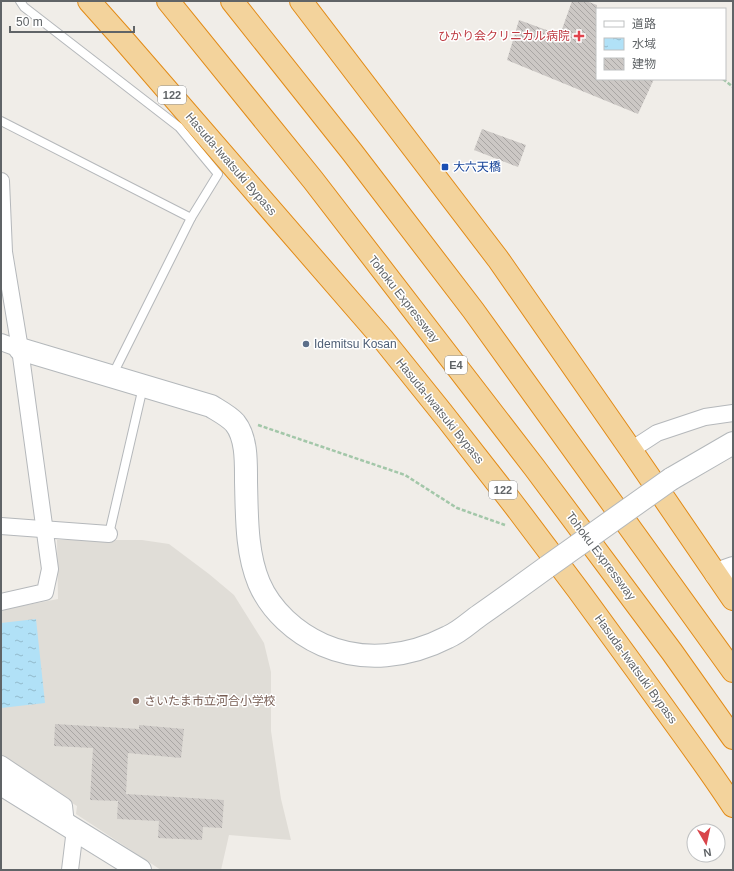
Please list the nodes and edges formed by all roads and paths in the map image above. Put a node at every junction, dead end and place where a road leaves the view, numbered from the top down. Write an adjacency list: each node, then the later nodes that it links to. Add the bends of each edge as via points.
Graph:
1 (20, 1): 10 (lane, via 24,7 179,127 218,174)
2 (89, 1): 29 (highway, Hasuda-Iwatsuki Bypass / 122, via 415,379 599,618)
3 (168, 1): 26 (highway, Tohoku Expressway / E4, via 313,180 524,454)
4 (232, 1): 25 (highway, via 473,310)
5 (305, 3): 17 (highway, via 498,259)
6 (724, 80): 7 (path)
7 (733, 87)
8 (1, 121): 10 (lane)
9 (1, 181): 11 (street)
10 (190, 218): 12 (lane)
11 (10, 346): 12 (street); 20 (street)
12 (112, 377): 13 (street)
13 (144, 386): 16 (street, bridge, via 211,406 236,424 242,437 246,460 247,517 251,555 259,584 290,625 327,647 355,655 400,654 450,637 671,479); 21 (lane)
14 (733, 413): 17 (street, via 705,417 657,433)
15 (251, 422): 18 (path, via 405,475 457,508)
16 (733, 443)
17 (631, 450): 22 (highway)
18 (507, 525)
19 (1, 526): 20 (street)
20 (44, 528): 21 (street); 24 (street, via 50,569 44,592)
21 (109, 534)
22 (724, 571): 23 (highway)
23 (733, 599)
24 (1, 602)
25 (733, 671)
26 (733, 738)
27 (1, 764): 30 (street, via 64,806)
28 (1, 784): 30 (street)
29 (733, 806)
30 (70, 826): 31 (street); 32 (street)
31 (70, 870)
32 (140, 870)

